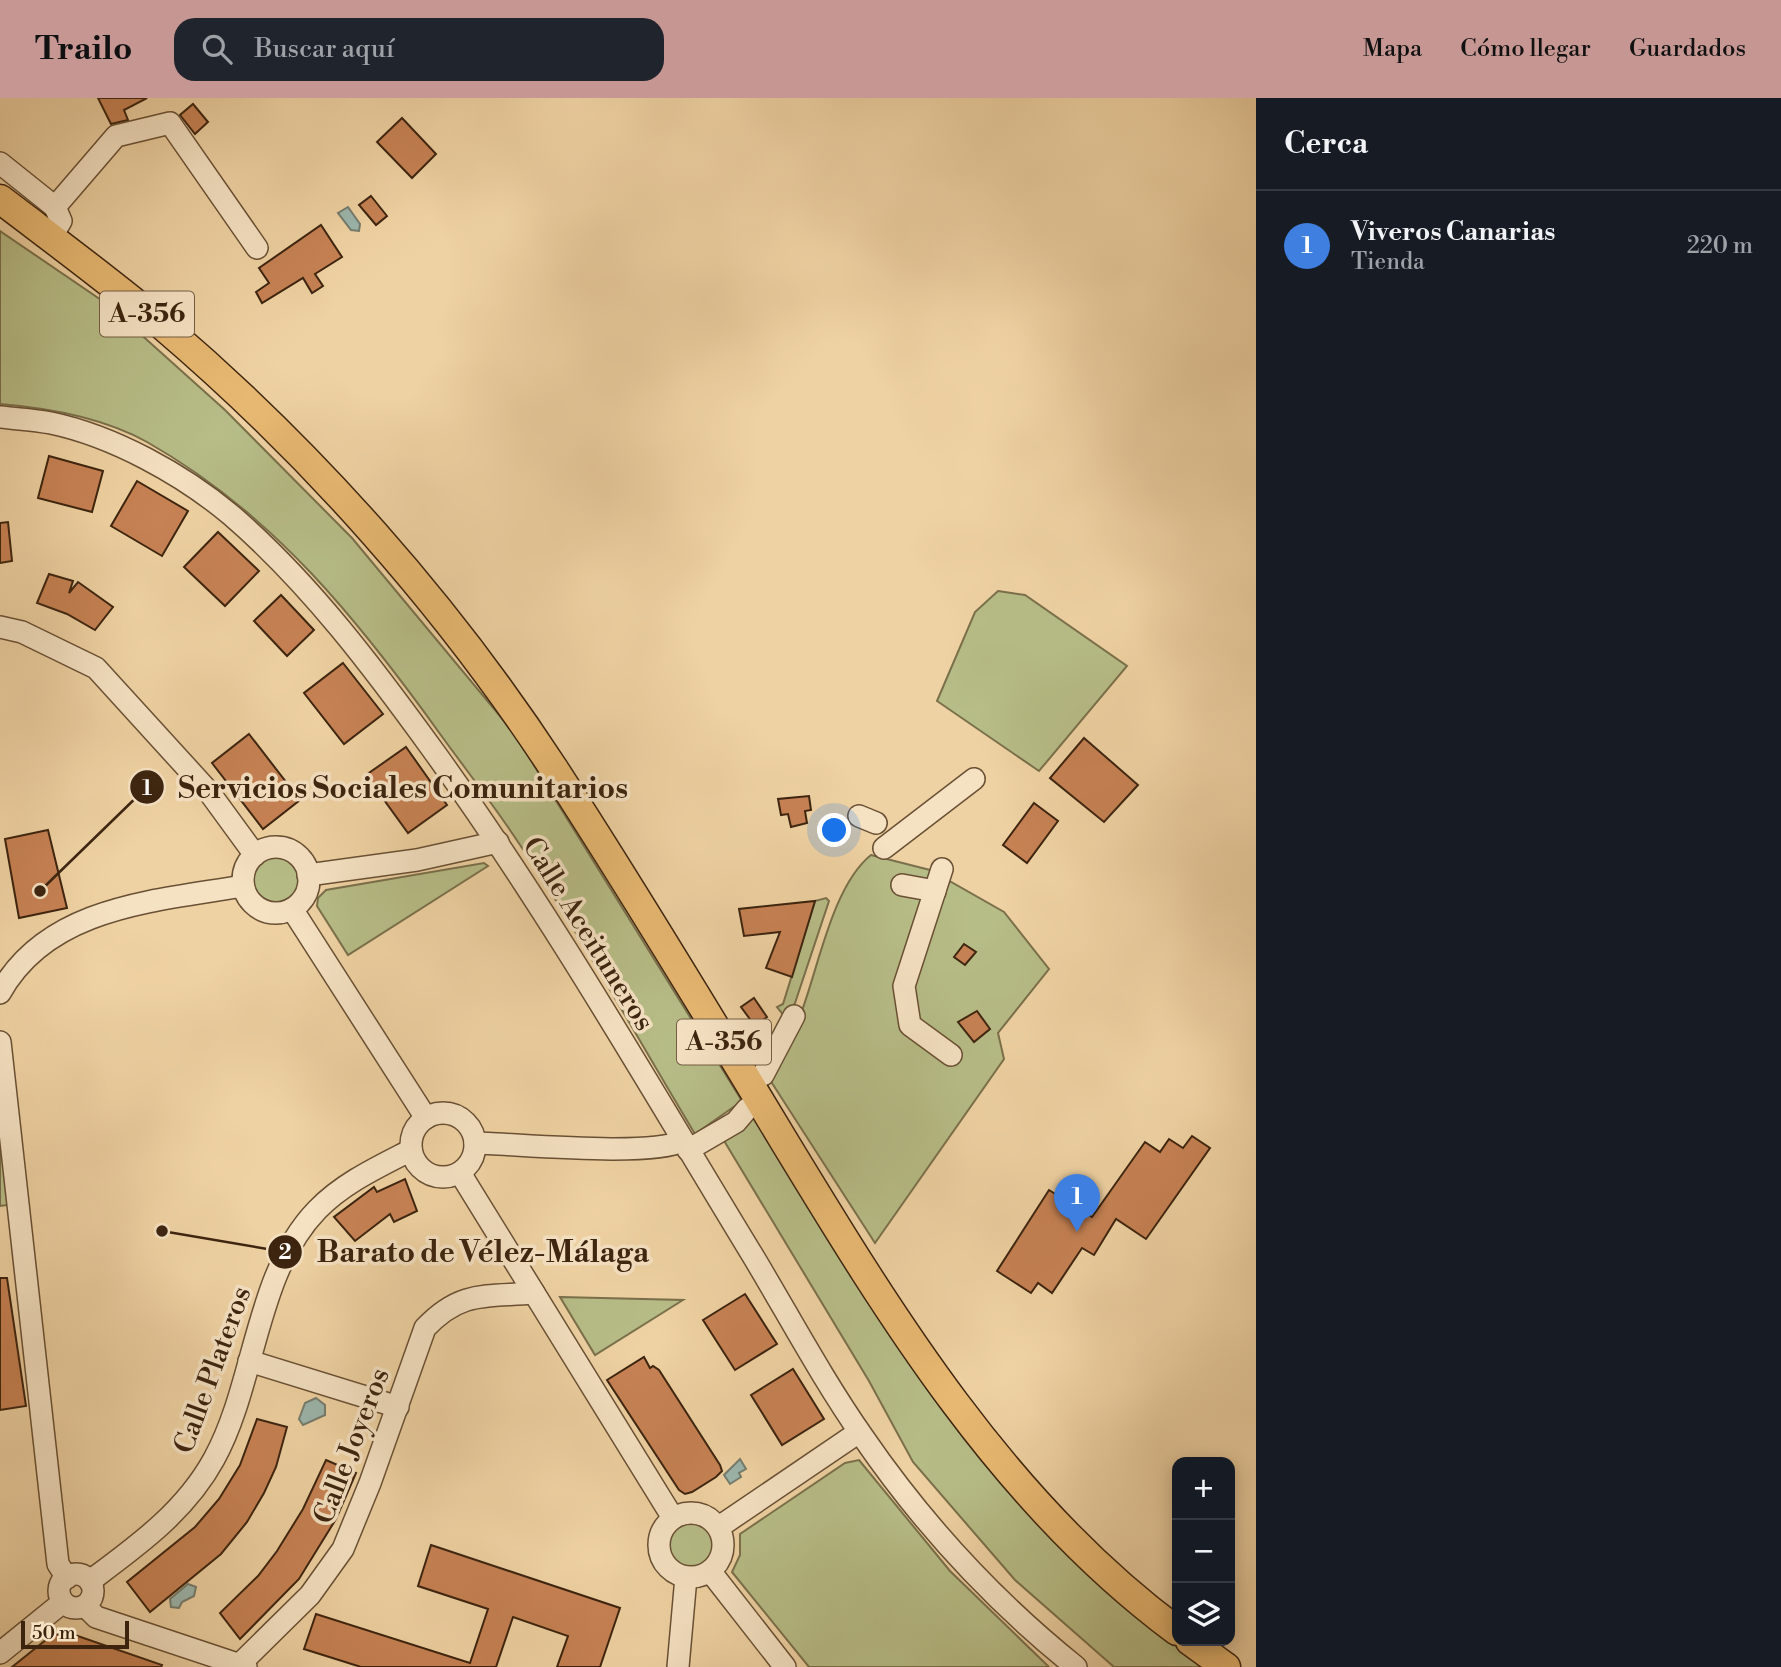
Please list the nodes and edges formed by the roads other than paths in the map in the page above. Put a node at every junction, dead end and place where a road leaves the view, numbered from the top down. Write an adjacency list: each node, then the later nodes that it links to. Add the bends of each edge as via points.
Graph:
1 (0, 163): 3 (street)
2 (0, 200): 5 (main road, A-356)
3 (55, 207): 5 (street, via 61,221); 6 (street, via 116,136 170,123)
4 (0, 211): 5 (main road)
5 (51, 238): 42 (main road, A-356, via 162,326 253,408 371,531 467,648 552,765 852,1253 958,1409 1075,1545)
6 (257, 248)
7 (0, 417): 10 (street, Calle Aceituneros, via 52,424 108,442 168,472 230,514 347,639 408,715)
8 (0, 627): 12 (street, via 22,632 96,668 209,792)
9 (974, 779): 11 (street)
10 (498, 842): 14 (street, via 416,860); 27 (street, Calle Aceituneros)
11 (884, 848)
12 (255, 855): 14 (street, via 267,849 293,852); 16 (street, via 247,864)
13 (943, 869): 17 (street)
14 (308, 875): 18 (street, via 308,888)
15 (902, 885): 17 (street)
16 (243, 886): 18 (street, via 256,907 280,913); 19 (street, via 91,915 46,940 11,973)
17 (935, 891): 22 (street, via 904,986 910,1025)
18 (292, 909): 25 (street)
19 (0, 993)
20 (794, 1016): 23 (street)
21 (0, 1042): 38 (street, via 58,1564)
22 (951, 1055)
23 (763, 1075)
24 (747, 1109): 27 (street, via 736,1122)
25 (426, 1118): 26 (street, via 452,1114 472,1130); 28 (street, via 411,1138)
26 (475, 1143): 27 (street); 29 (street, via 474,1154)
27 (685, 1145): 33 (street, Calle Aceituneros)
28 (411, 1150): 29 (street, via 415,1162 436,1177); 31 (street, Calle Plateros, via 358,1177 317,1210 292,1244)
29 (460, 1173): 30 (street)
30 (534, 1293): 32 (street, Calle Joyeros, via 462,1299 441,1311 425,1328); 34 (street)
31 (249, 1361): 32 (street); 39 (street, Calle Plateros, via 229,1424 197,1487 145,1539)
32 (398, 1407): 45 (street, Calle Joyeros, via 343,1549 310,1595)
33 (859, 1432): 35 (street); 48 (street, Calle Aceituneros, via 930,1527)
34 (673, 1518): 35 (street, via 698,1513); 37 (street, via 664,1527 660,1552 664,1563)
35 (719, 1527): 36 (street, via 722,1550)
36 (710, 1571): 37 (street); 47 (street)
37 (685, 1577): 46 (street)
38 (67, 1578): 39 (street, via 79,1575); 40 (street, via 60,1588)
39 (90, 1581): 41 (street, via 91,1596)
40 (63, 1602): 41 (street, via 73,1608); 44 (street)
41 (85, 1606): 45 (street, via 96,1617)
42 (1172, 1627)
43 (1197, 1646): 49 (main road)
44 (0, 1653)
45 (242, 1666)
46 (678, 1667)
47 (785, 1667)
48 (1076, 1667)
49 (1226, 1667)

